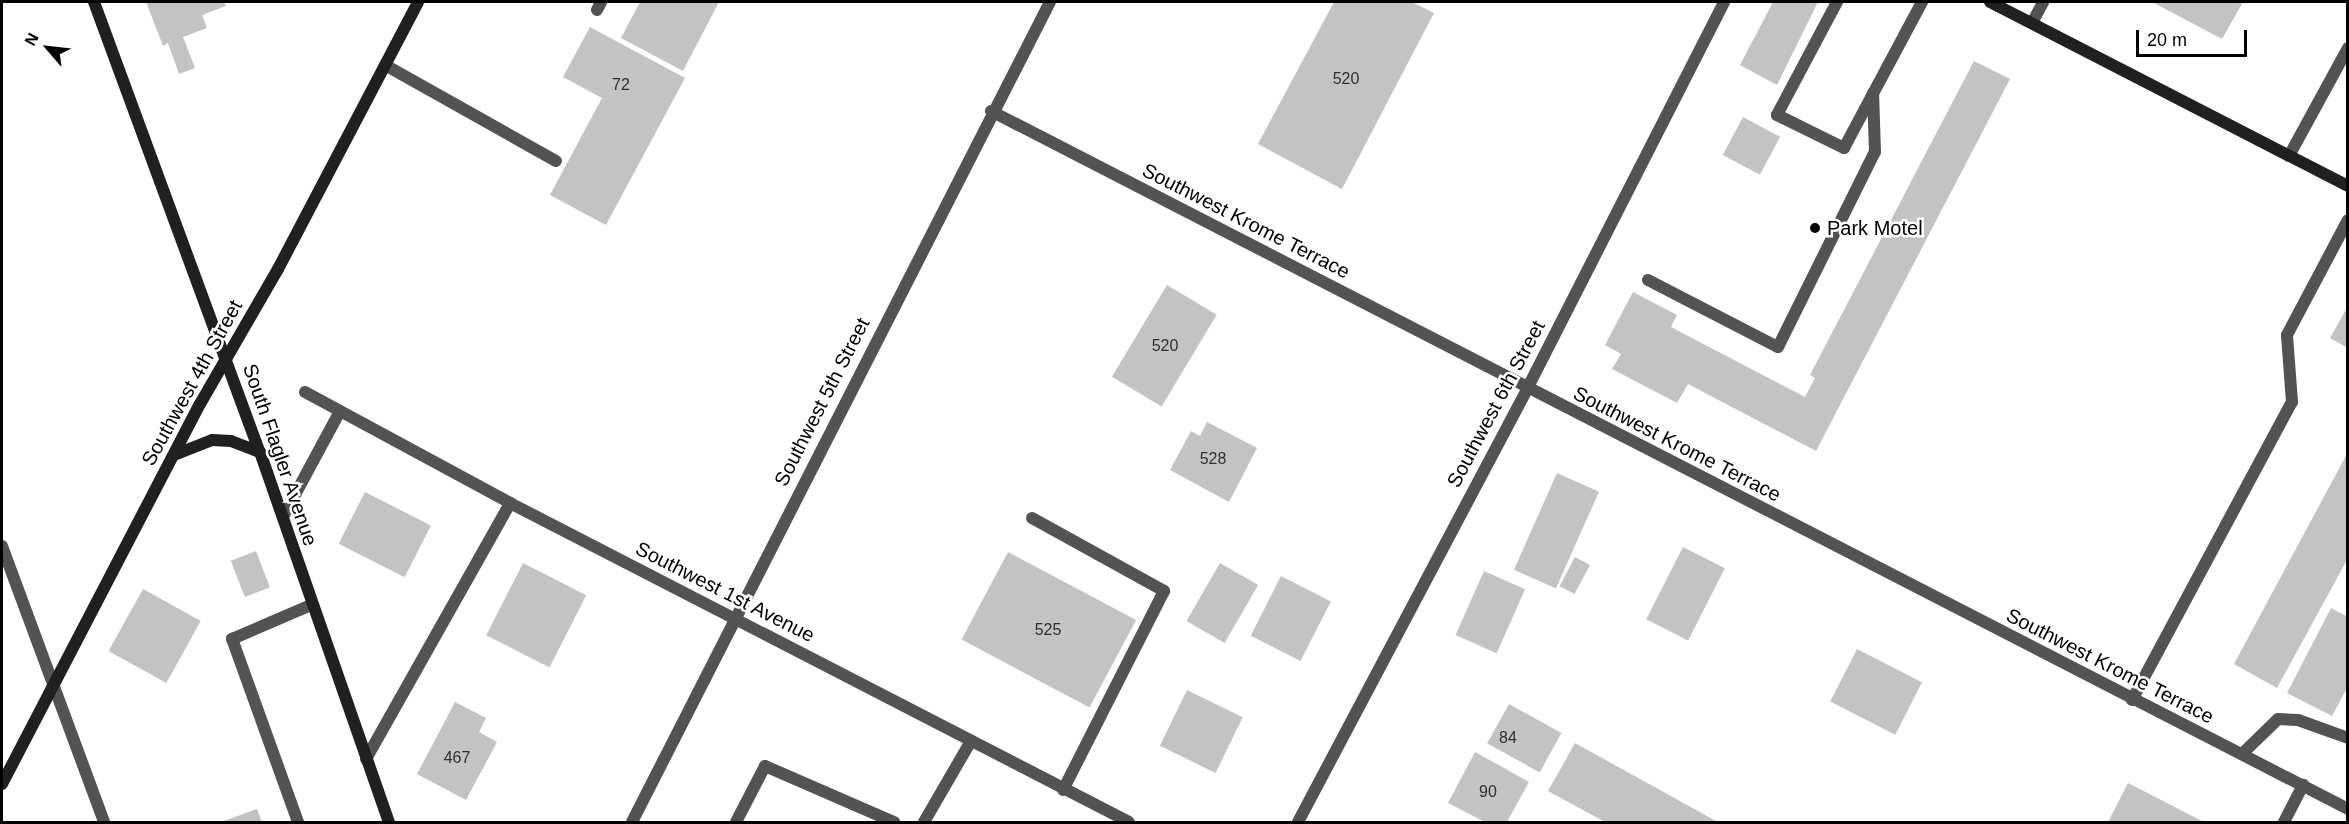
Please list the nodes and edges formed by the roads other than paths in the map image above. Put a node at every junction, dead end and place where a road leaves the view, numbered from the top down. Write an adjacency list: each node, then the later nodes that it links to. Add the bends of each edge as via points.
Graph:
1 (94, 2): 19 (street, South Flagler Avenue)
2 (418, 2): 11 (street, Southwest 4th Street)
3 (1050, 2): 13 (street, Southwest 5th Street)
4 (1724, 2): 20 (street, Southwest 6th Street)
5 (1837, 2): 12 (street, via 1777,115 1844,148)
6 (1922, 2): 12 (street)
7 (1990, 2): 9 (street)
8 (2043, 2): 9 (street)
9 (2032, 23): 14 (street)
10 (2348, 48): 14 (street)
11 (385, 65): 15 (street); 19 (street, Southwest 4th Street)
12 (1873, 93): 18 (street, via 1875,152 1778,347)
13 (991, 111): 20 (street, Southwest Krome Terrace); 30 (street, Southwest 5th Street)
14 (2289, 156): 16 (street)
15 (556, 161)
16 (2348, 186)
17 (2348, 220): 32 (street, via 2287,335 2292,402)
18 (1648, 279)
19 (226, 359): 23 (street, South Flagler Avenue); 24 (street, Southwest 4th Street)
20 (1527, 388): 32 (street, Southwest Krome Terrace); 49 (street, Southwest 6th Street)
21 (305, 392): 22 (street, Southwest 1st Avenue)
22 (340, 411): 25 (street, Southwest 1st Avenue); 26 (street)
23 (260, 452): 24 (street, via 231,441 212,440); 26 (street, South Flagler Avenue)
24 (174, 455): 31 (street, Southwest 4th Street)
25 (510, 503): 30 (street, Southwest 1st Avenue); 36 (street)
26 (283, 517): 29 (street, South Flagler Avenue)
27 (1032, 518): 39 (street, via 1164,591)
28 (2, 546): 31 (street)
29 (311, 605): 36 (street, South Flagler Avenue); 42 (street, via 232,639)
30 (735, 619): 34 (street, Southwest 1st Avenue); 44 (street, Southwest 5th Street)
31 (54, 683): 37 (street, Southwest 4th Street); 41 (street)
32 (2132, 700): 35 (street, Southwest Krome Terrace)
33 (2348, 738): 35 (street, via 2298,720 2278,719)
34 (970, 741): 39 (street, Southwest 1st Avenue); 47 (street)
35 (2242, 754): 38 (street, Southwest Krome Terrace)
36 (366, 759): 43 (street, South Flagler Avenue)
37 (2, 784)
38 (2303, 785): 40 (street, Southwest Krome Terrace); 50 (street)
39 (1062, 790): 48 (street, Southwest 1st Avenue)
40 (2347, 808)
41 (104, 822)
42 (298, 822)
43 (389, 822)
44 (632, 822)
45 (736, 822): 46 (street, via 765,766)
46 (894, 822)
47 (924, 822)
48 (1130, 822)
49 (1298, 822)
50 (2284, 822)

